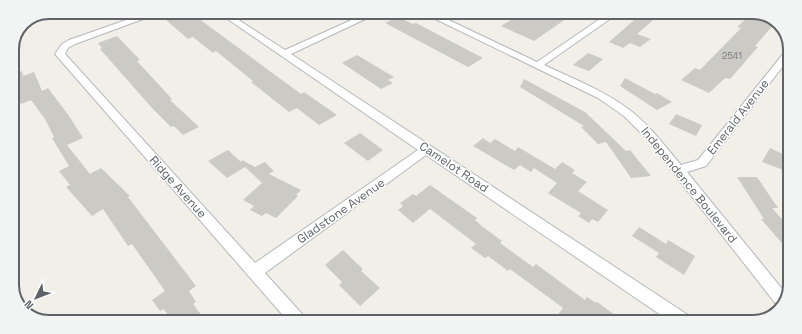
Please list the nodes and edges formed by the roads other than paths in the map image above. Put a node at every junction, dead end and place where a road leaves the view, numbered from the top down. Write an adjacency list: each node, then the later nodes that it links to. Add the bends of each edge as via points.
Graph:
1 (138, 19): 11 (street, Ridge Avenue, via 72,42 65,46 60,54)
2 (232, 19): 6 (street, Camelot Road)
3 (361, 19): 6 (street)
4 (440, 19): 8 (street, Independence Boulevard)
5 (606, 19): 8 (street)
6 (284, 54): 9 (street, Camelot Road)
7 (783, 60): 10 (street, Emerald Avenue, via 702,163)
8 (538, 66): 10 (street, Independence Boulevard, via 602,96 628,114 650,135)
9 (427, 149): 11 (street, Gladstone Avenue); 14 (street, Camelot Road)
10 (679, 170): 12 (street, Independence Boulevard)
11 (254, 272): 13 (street, Ridge Avenue)
12 (780, 298)
13 (293, 315)
14 (676, 315)

